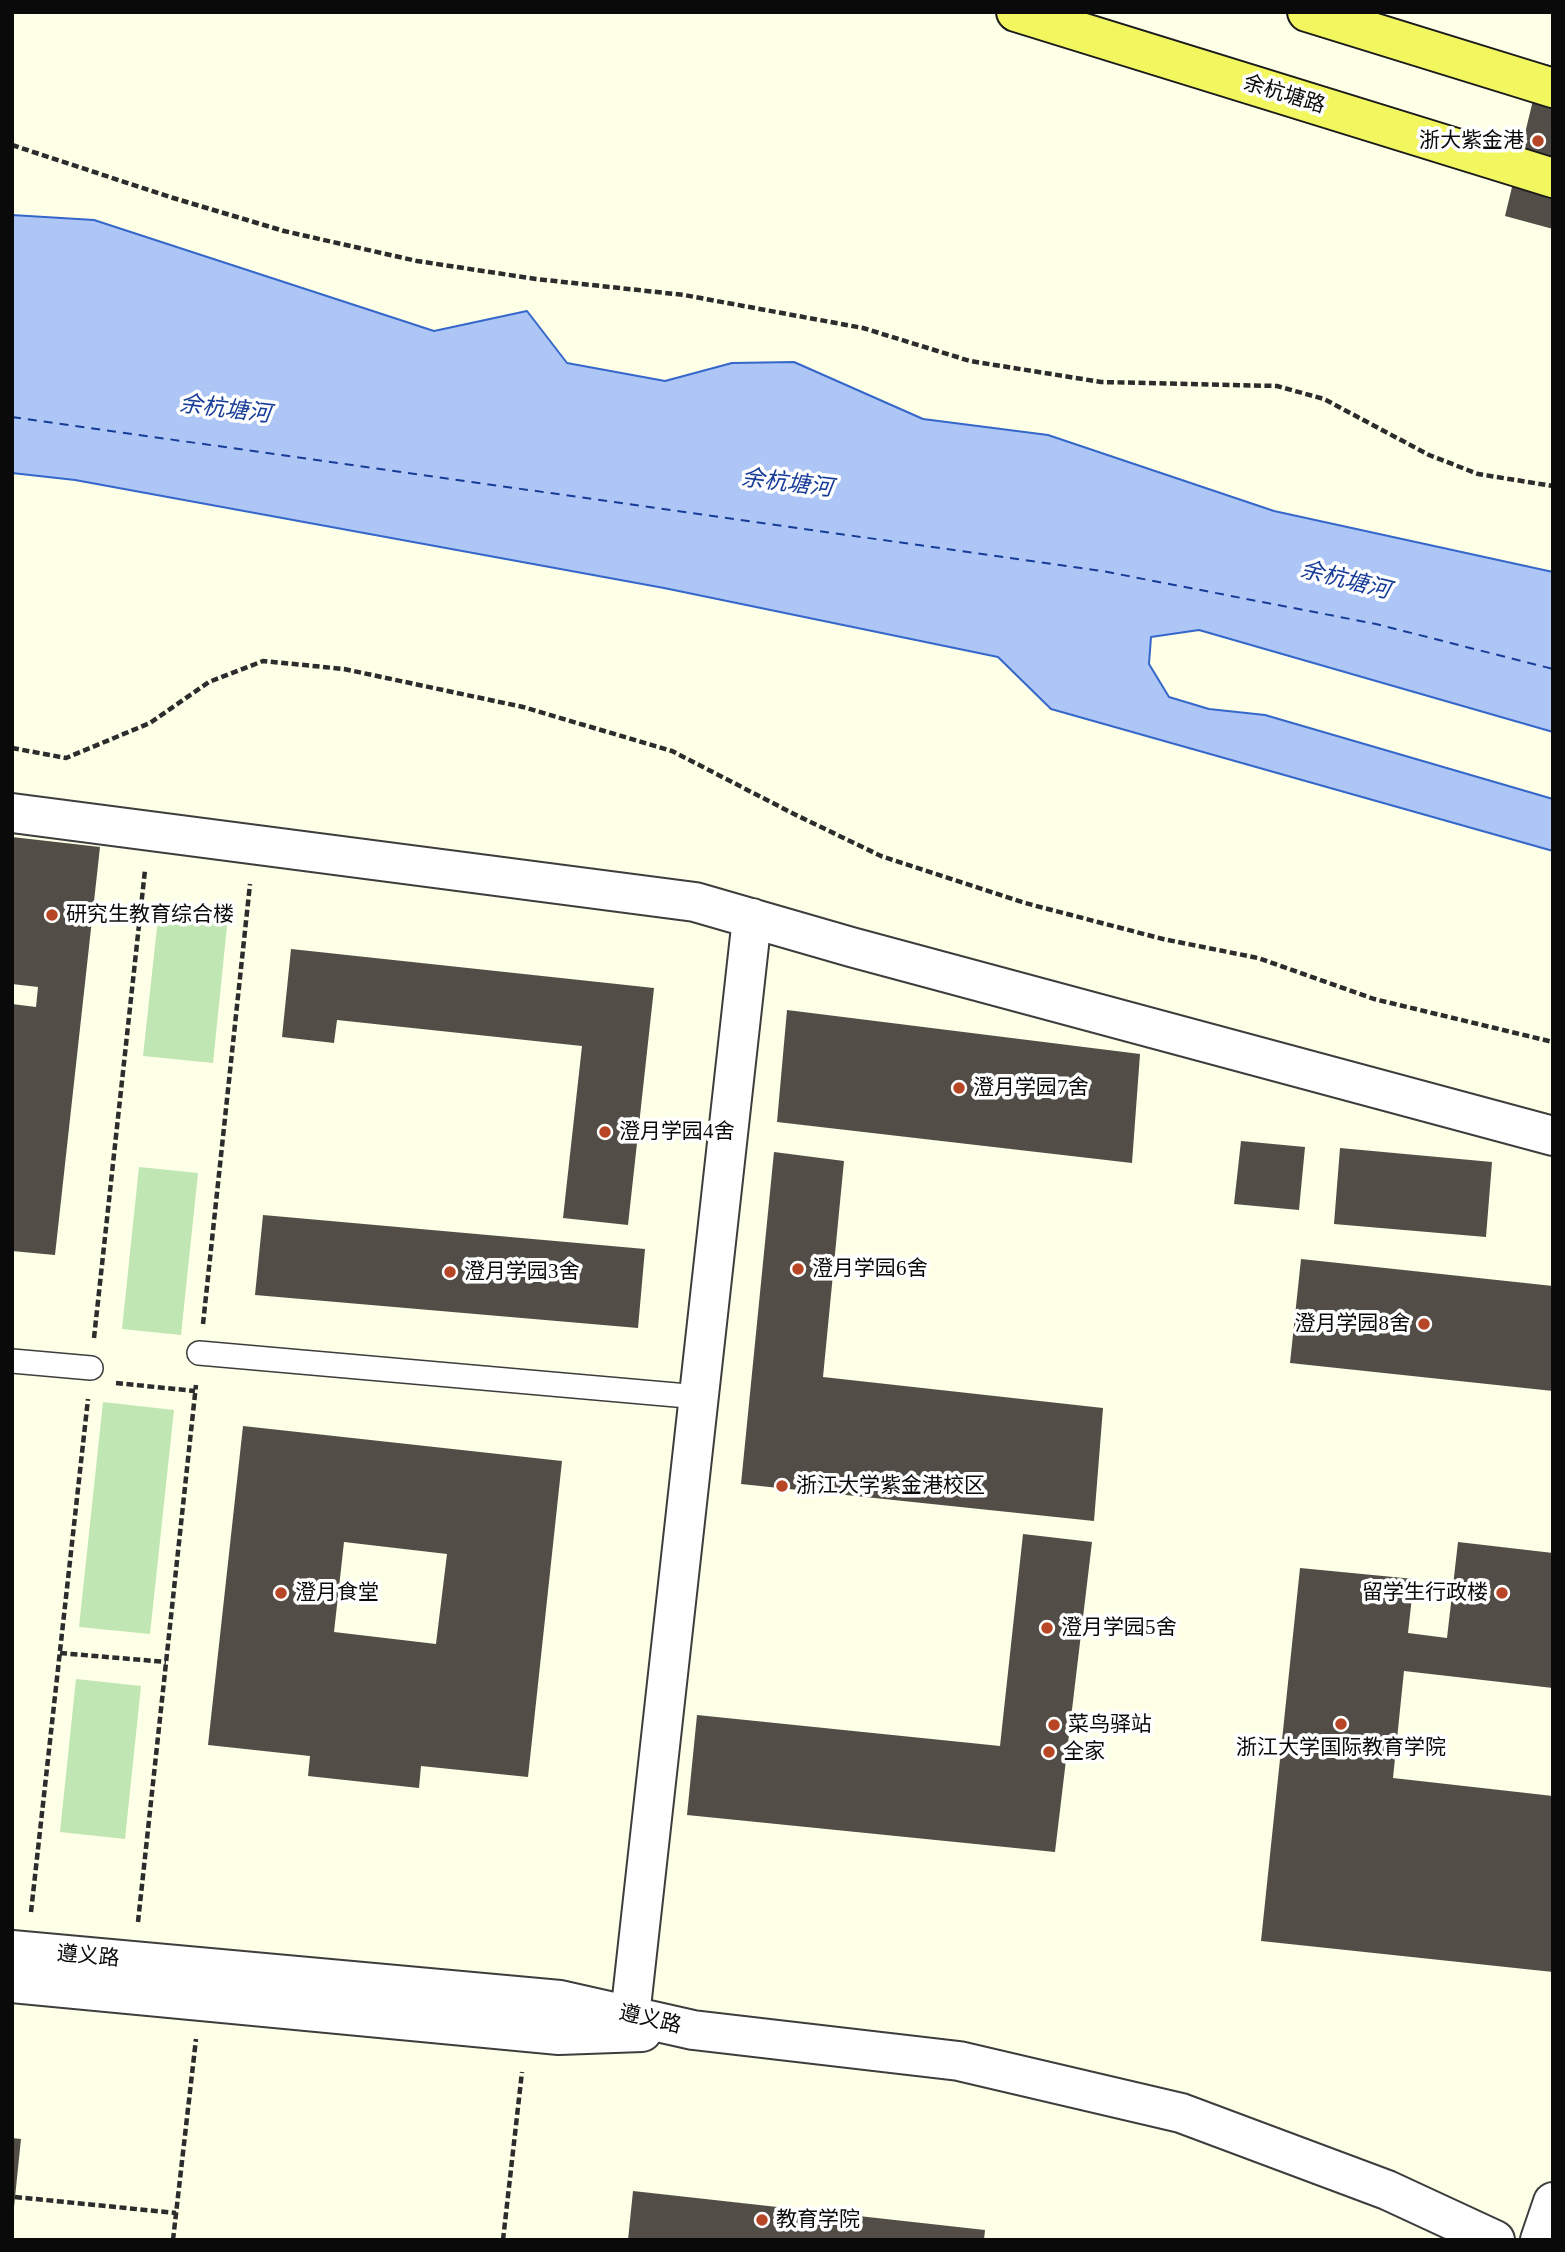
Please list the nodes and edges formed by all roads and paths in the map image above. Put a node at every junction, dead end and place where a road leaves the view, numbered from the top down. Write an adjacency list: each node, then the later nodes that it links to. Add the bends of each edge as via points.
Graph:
1 (1016, 12): 5 (main road, 余杭塘路)
2 (1307, 12): 3 (main road)
3 (1553, 88)
4 (12, 145): 6 (path, via 284,231 417,261 698,298 863,328 970,361 1101,382 1277,386 1324,399 1429,455 1478,474)
5 (1553, 178)
6 (1553, 486)
7 (12, 748): 11 (path, via 66,758 150,723 209,682 264,662 344,669 523,706 672,751 881,856 1025,903 1258,958 1374,999)
8 (12, 813): 9 (street)
9 (254, 844): 10 (street, via 695,902); 13 (path)
10 (752, 918): 12 (street); 17 (street)
11 (1553, 1042)
12 (1553, 1136)
13 (199, 1353): 16 (path); 17 (lane)
14 (12, 1361): 15 (lane)
15 (97, 1375): 16 (path)
16 (195, 1391): 19 (path)
17 (699, 1397): 24 (street)
18 (60, 1653): 19 (path)
19 (166, 1662): 21 (path)
20 (12, 1950): 21 (street, 遵义路)
21 (134, 1961): 24 (street, 遵义路, via 560,2000)
22 (12, 1983): 23 (street, 遵义路)
23 (201, 2001): 26 (street, 遵义路); 29 (path)
24 (630, 2016): 25 (street, 遵义路)
25 (693, 2030): 26 (street, 遵义路); 32 (street, via 959,2061 1181,2113 1387,2190)
26 (527, 2033): 31 (path)
27 (15, 2197): 29 (path)
28 (1553, 2202): 33 (street)
29 (176, 2213): 30 (path)
30 (173, 2240)
31 (503, 2240)
32 (1494, 2240)
33 (1540, 2240)

